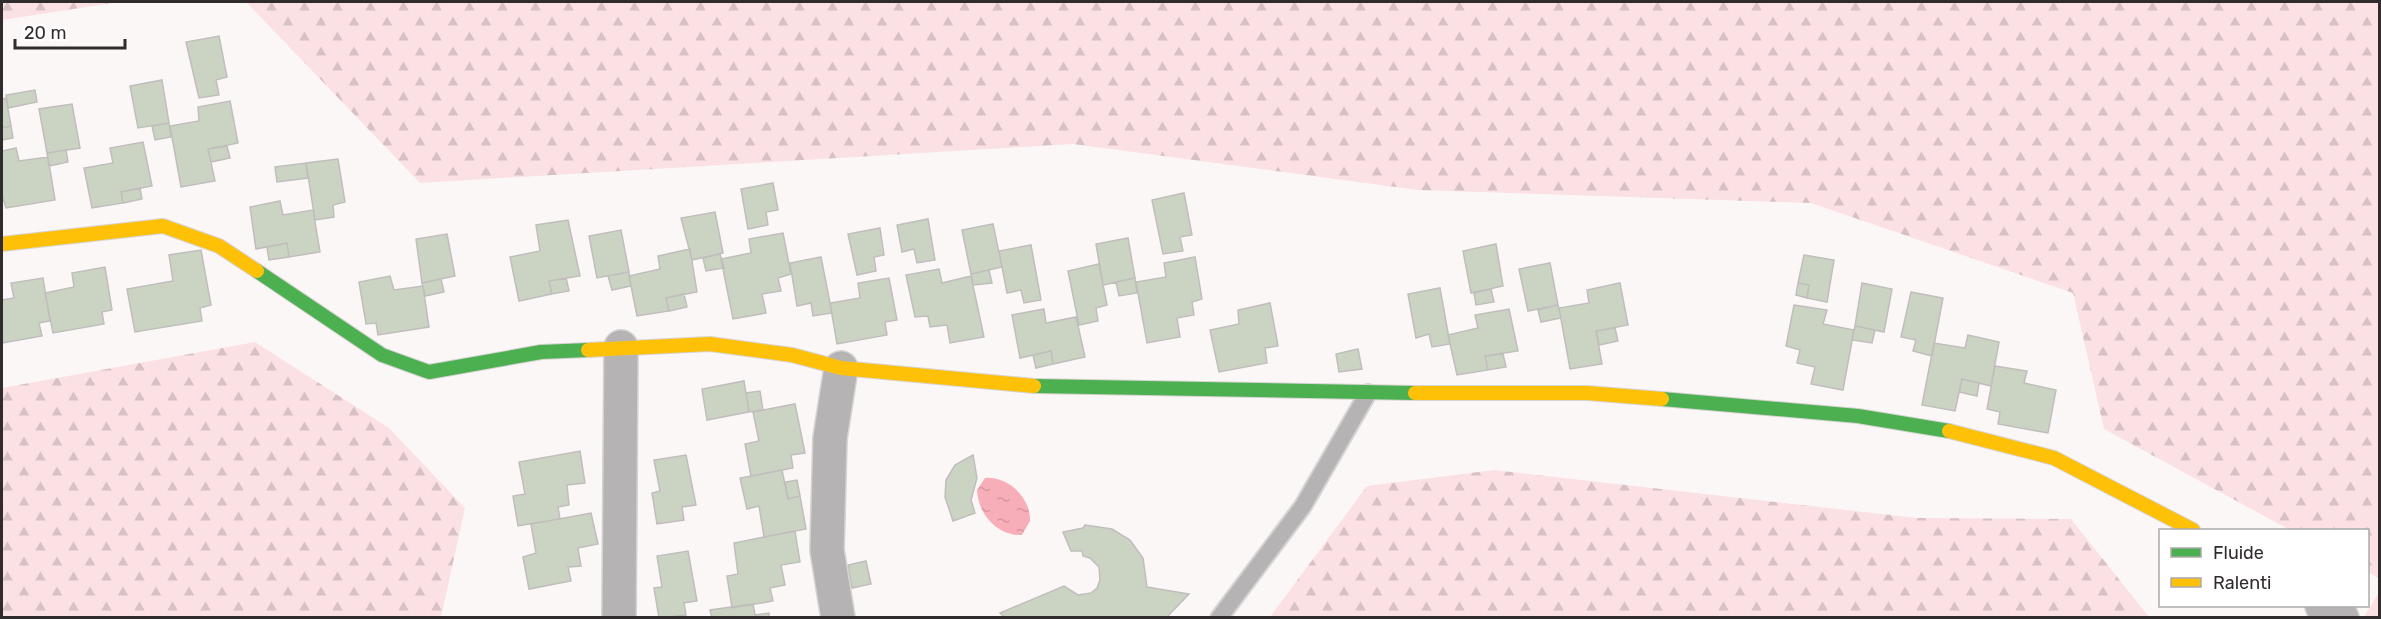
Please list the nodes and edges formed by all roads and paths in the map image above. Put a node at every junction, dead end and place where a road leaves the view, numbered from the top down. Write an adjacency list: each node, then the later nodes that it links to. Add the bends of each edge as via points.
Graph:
1 (2, 244): 2 (street, via 163,226 219,246 382,354 429,372 541,352)
2 (621, 347): 3 (street, via 710,344 792,355); 7 (street)
3 (841, 368): 4 (street, via 1050,388); 8 (street, via 830,438 828,550)
4 (1368, 393): 5 (street, via 1587,393 1858,416 1956,432 2054,458); 9 (lane, via 1303,506)
5 (2189, 529)
6 (2324, 607): 10 (street)
7 (619, 618)
8 (838, 618)
9 (1219, 618)
10 (2342, 618)

